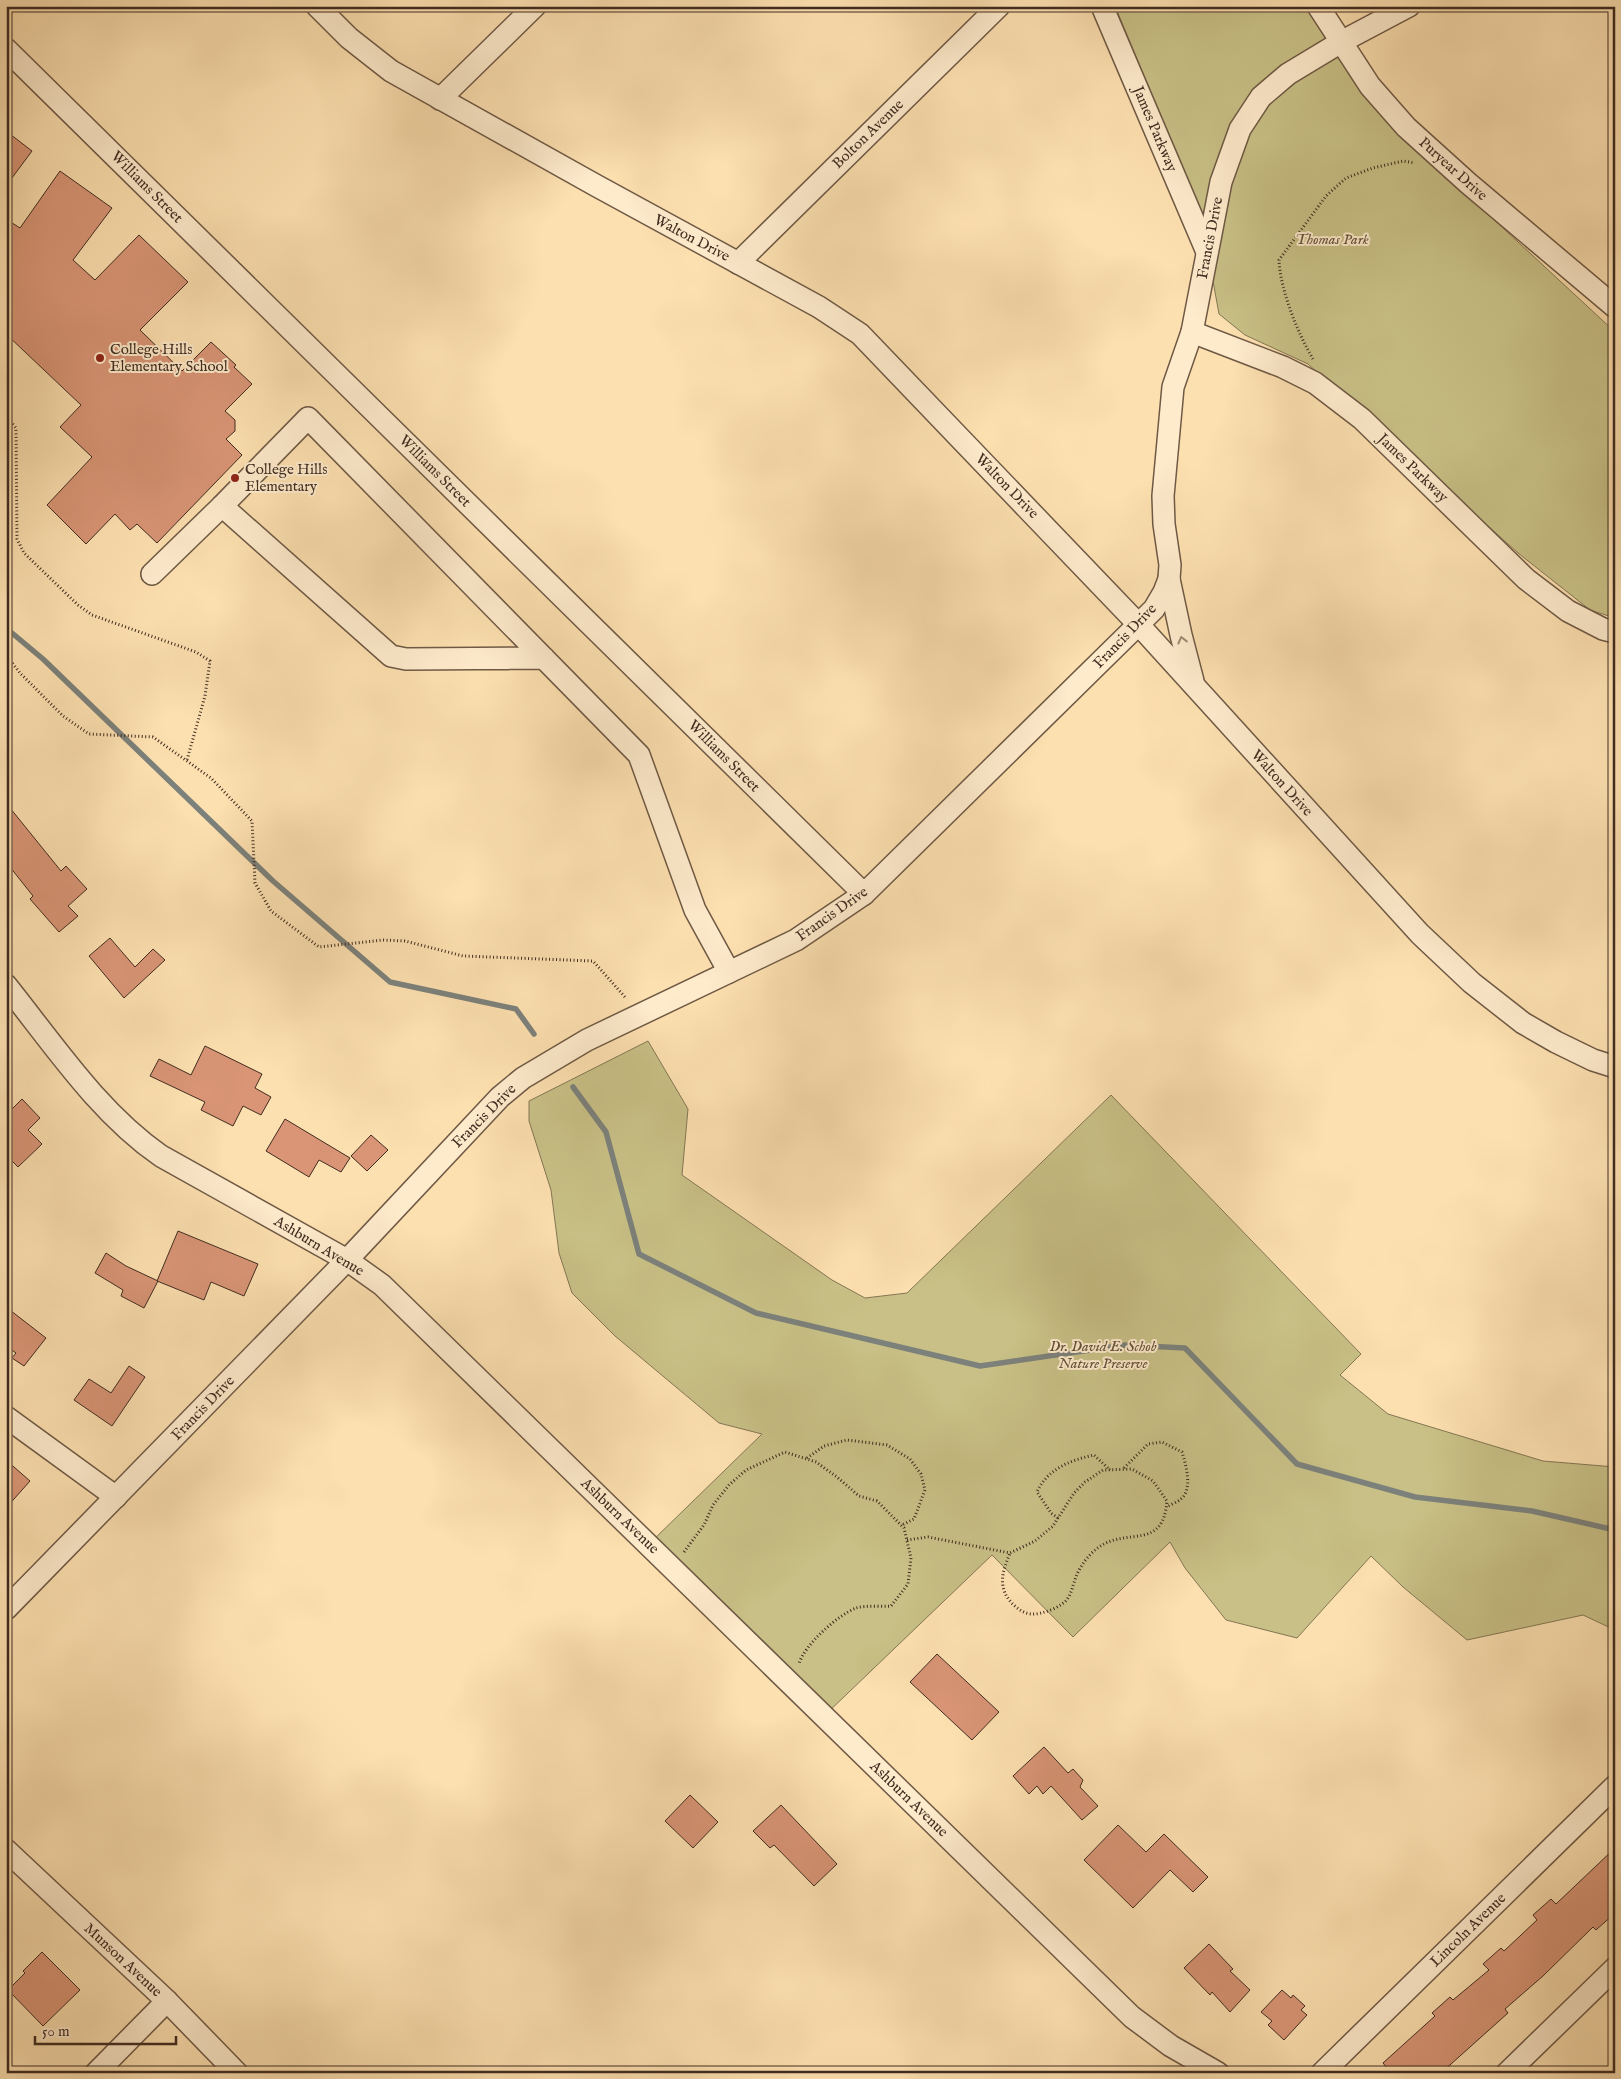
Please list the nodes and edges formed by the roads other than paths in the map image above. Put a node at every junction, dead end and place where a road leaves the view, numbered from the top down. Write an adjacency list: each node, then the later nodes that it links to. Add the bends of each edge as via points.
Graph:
1 (316, 6): 9 (street, Walton Drive, via 349,38 391,70)
2 (535, 6): 9 (street)
3 (999, 6): 11 (street, Bolton Avenue)
4 (1102, 6): 10 (street, James Parkway)
5 (1318, 6): 7 (street, Puryear Drive)
6 (1409, 6): 7 (street, Francis Drive)
7 (1341, 42): 10 (street, Francis Drive, via 1272,87 1250,111 1225,167); 12 (street, Puryear Drive, via 1370,86 1406,127 1468,184)
8 (6, 49): 21 (street, Williams Street)
9 (440, 99): 11 (street, Walton Drive)
10 (1207, 252): 13 (street, Francis Drive)
11 (738, 263): 17 (street, Walton Drive, via 820,307 860,334)
12 (1615, 307)
13 (1192, 332): 16 (street, Francis Drive, via 1173,387 1170,408 1163,496); 18 (street, James Parkway, via 1315,382 1362,419 1526,579 1568,611)
14 (222, 506): 15 (street); 19 (street, via 391,656 406,659); 19 (street, via 308,418)
15 (152, 574)
16 (1169, 579): 17 (street, Francis Drive, via 1154,608); 20 (street, one-way to 16, via 1180,635)
17 (1139, 625): 20 (street, Walton Drive); 21 (street, Francis Drive)
18 (1615, 632)
19 (544, 658): 22 (street, via 639,755 695,910)
20 (1195, 686): 24 (street, Walton Drive, via 1420,934 1472,983 1523,1023 1592,1060)
21 (864, 894): 22 (street, Francis Drive, via 796,940)
22 (729, 972): 25 (street, Francis Drive, via 587,1040 523,1078 500,1097)
23 (6, 985): 25 (street, Ashburn Avenue, via 108,1112 136,1139 160,1156)
24 (1615, 1067)
25 (347, 1260): 27 (street, Francis Drive); 35 (street, Ashburn Avenue, via 382,1285 1132,2017 1171,2046)
26 (6, 1417): 27 (street)
27 (116, 1497): 28 (street, Francis Drive)
28 (6, 1609)
29 (1615, 1786): 36 (street, Lincoln Avenue)
30 (6, 1850): 32 (street, Munson Avenue)
31 (1615, 1968): 37 (street)
32 (167, 2001): 33 (street); 34 (street, Munson Avenue)
33 (96, 2073)
34 (237, 2073)
35 (1218, 2073)
36 (1322, 2073)
37 (1507, 2073)

